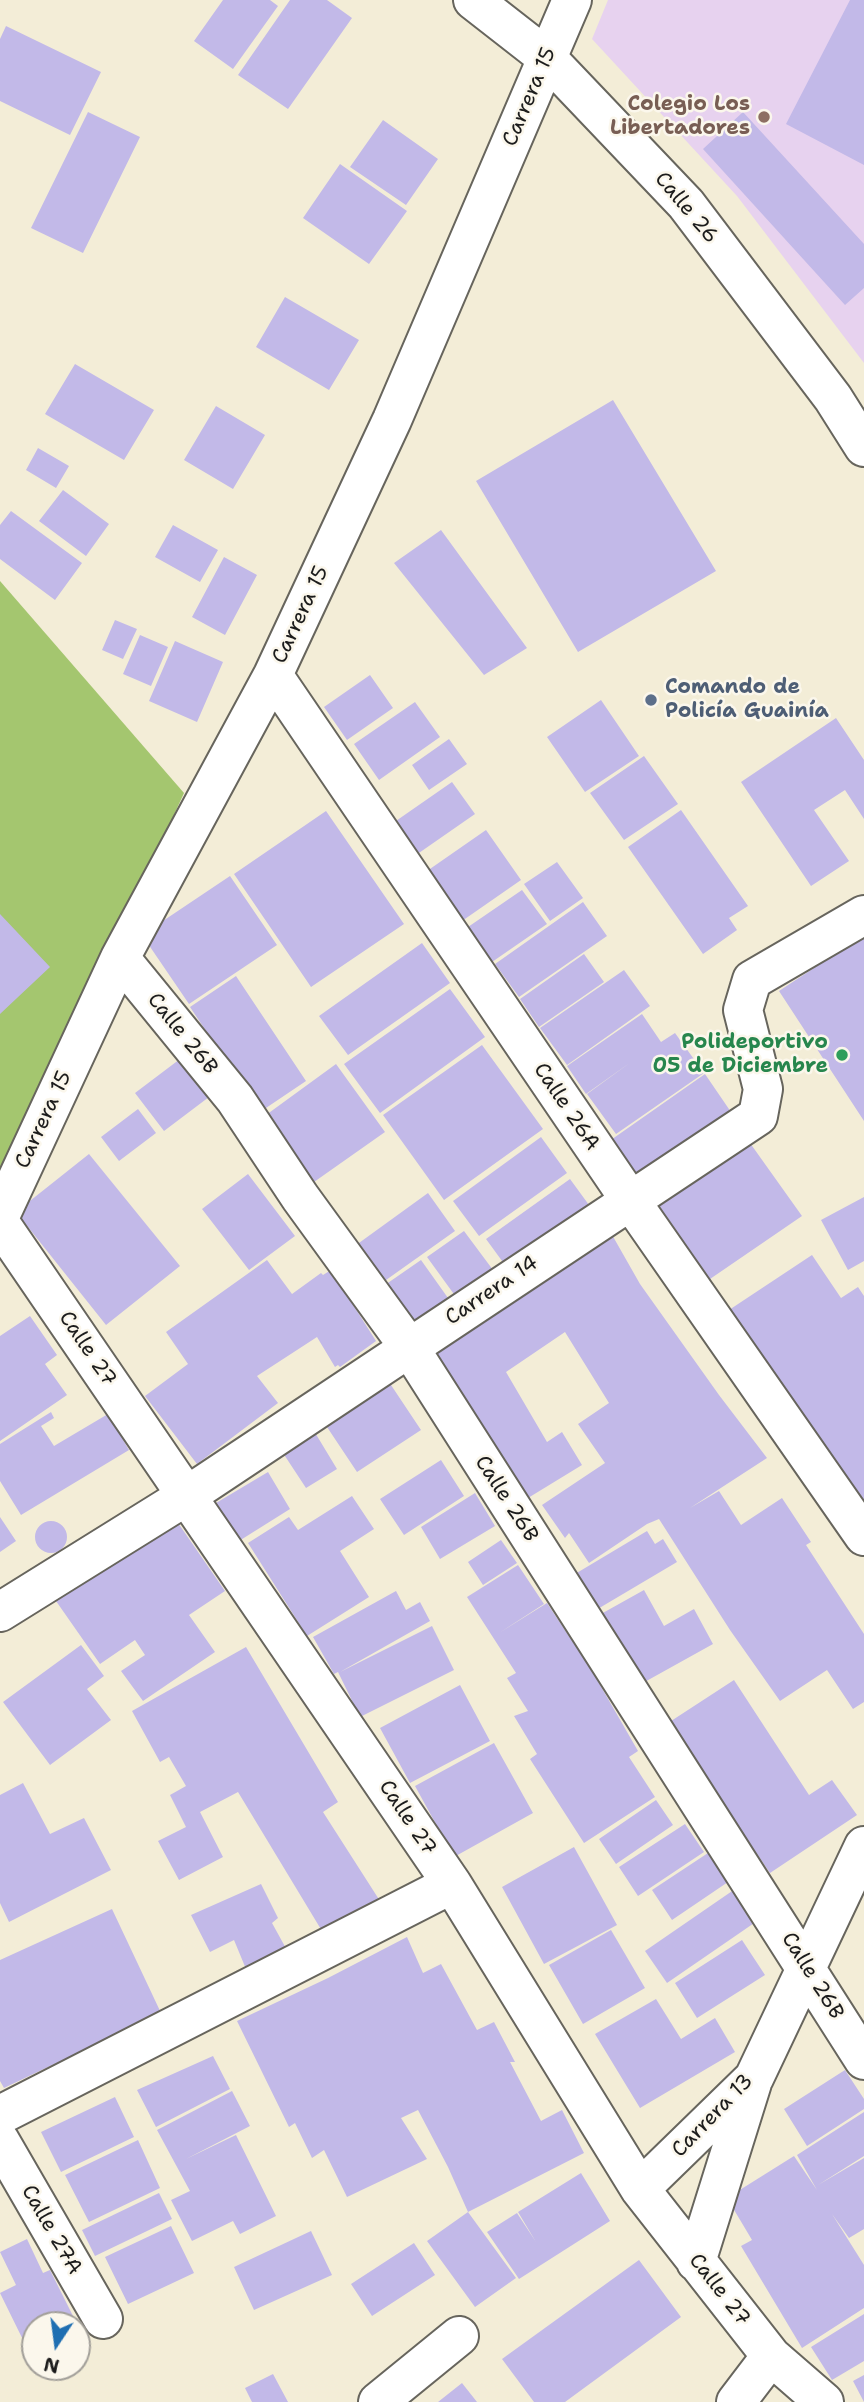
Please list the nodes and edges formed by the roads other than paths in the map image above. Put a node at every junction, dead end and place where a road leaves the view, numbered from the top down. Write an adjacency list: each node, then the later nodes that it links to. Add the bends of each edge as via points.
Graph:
1 (473, 0): 3 (street, Calle 26)
2 (572, 0): 3 (street, Carrera 15)
3 (546, 57): 4 (street, Calle 26, via 686,204 833,398); 5 (street, Carrera 15, via 392,420)
4 (864, 447)
5 (273, 675): 7 (street, Carrera 15); 8 (street, Calle 26A)
6 (864, 915): 8 (street, Carrera 14, via 752,980 743,1010 763,1089 758,1116)
7 (120, 958): 9 (street, Carrera 15); 11 (street, Calle 26B, via 235,1099 300,1198)
8 (630, 1200): 11 (street, Carrera 14); 13 (street, Calle 26A)
9 (0, 1216)
10 (0, 1223): 12 (street, Calle 27)
11 (409, 1347): 12 (street, Carrera 14); 17 (street, Calle 26B)
12 (188, 1495): 14 (street, Carrera 14); 16 (street, Calle 27)
13 (864, 1536)
14 (0, 1612)
15 (864, 1846): 17 (street, Carrera 13)
16 (452, 1884): 20 (street); 22 (street, Calle 27)
17 (807, 1967): 18 (street, Calle 26B); 19 (street, Carrera 13)
18 (864, 2060)
19 (754, 2078): 22 (street, Carrera 13); 23 (street)
20 (0, 2115)
21 (0, 2141): 24 (street, Calle 27A)
22 (640, 2189): 23 (street, Calle 27)
23 (696, 2262): 26 (street, Calle 27)
24 (103, 2319)
25 (459, 2336): 27 (street)
26 (771, 2356): 28 (street); 29 (street, Calle 27)
27 (379, 2402)
28 (736, 2402)
29 (824, 2402)

